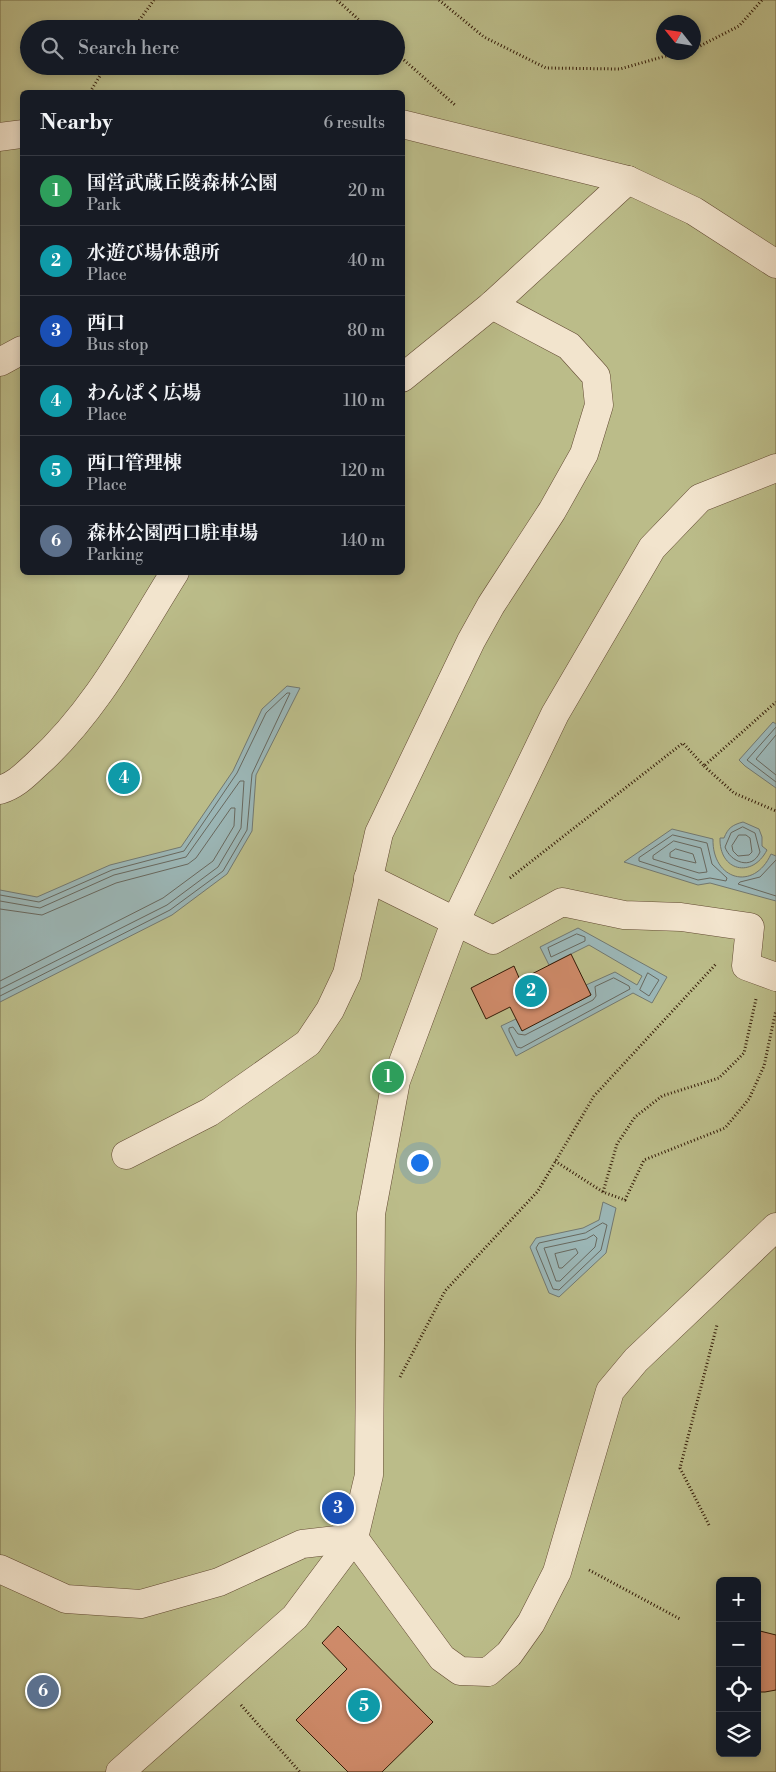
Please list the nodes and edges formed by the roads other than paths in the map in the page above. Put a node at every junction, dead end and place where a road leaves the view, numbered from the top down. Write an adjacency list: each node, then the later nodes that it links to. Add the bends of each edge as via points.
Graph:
1 (405, 125): 4 (street)
2 (20, 134): 3 (street)
3 (0, 137)
4 (628, 180): 5 (street, via 694,211); 6 (street)
5 (776, 264)
6 (492, 305): 9 (street); 13 (street, via 569,346 596,376 599,405 584,454 552,512 471,641 379,833)
7 (20, 351): 8 (street)
8 (0, 362)
9 (405, 376)
10 (776, 468): 14 (street, via 700,498 652,548 555,714)
11 (173, 575): 12 (street, via 92,704 57,746 13,786)
12 (0, 790)
13 (368, 878): 14 (street); 16 (street, via 347,974 330,1010 308,1043 210,1112)
14 (456, 920): 15 (street, via 493,940 562,902 624,915 681,917 750,927); 18 (street, via 396,1081 371,1214 369,1476)
15 (761, 972)
16 (126, 1155)
17 (776, 1227): 18 (street, via 636,1360 610,1391 557,1572 531,1623 509,1654 488,1672 460,1671 442,1658)
18 (354, 1538): 19 (street, via 302,1544 219,1582 141,1604 66,1599); 20 (street, via 295,1617)
19 (0, 1569)
20 (120, 1772)

